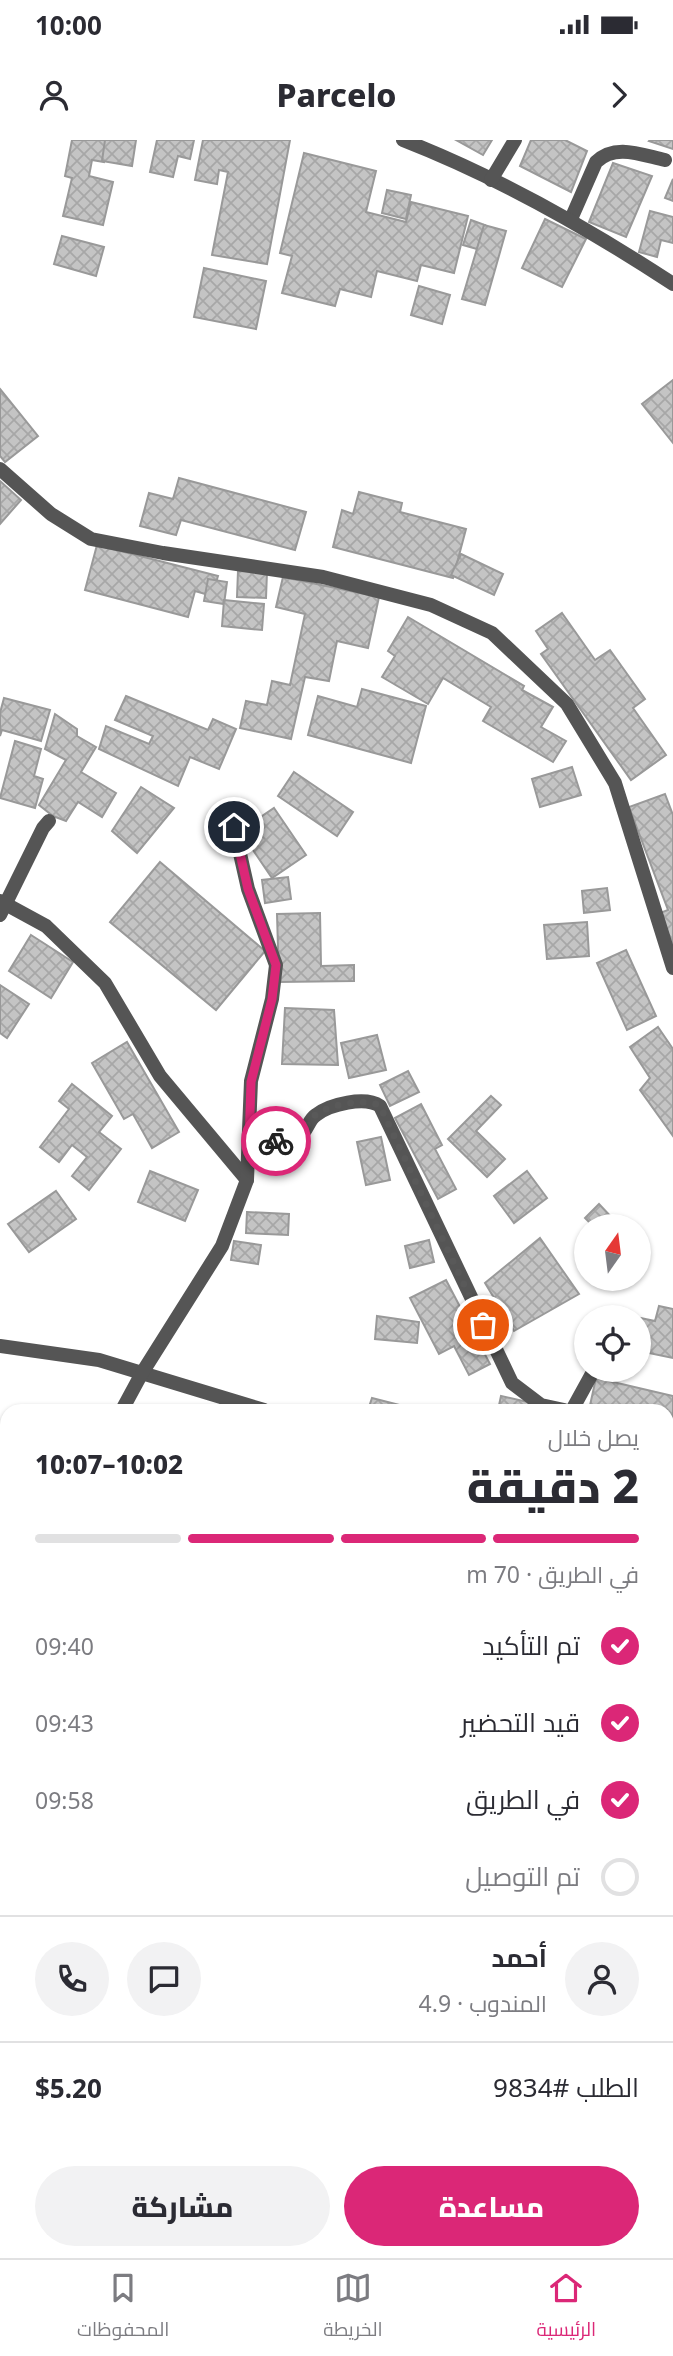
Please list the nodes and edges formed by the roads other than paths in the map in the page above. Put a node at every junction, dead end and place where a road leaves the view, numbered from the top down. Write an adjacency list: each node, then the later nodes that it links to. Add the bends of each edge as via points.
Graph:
1 (403, 140): 4 (street)
2 (515, 140): 4 (street)
3 (665, 160): 5 (street, via 620,150 603,155)
4 (491, 180): 5 (street)
5 (571, 219): 6 (street)
6 (673, 284)
7 (0, 469): 11 (street, via 51,514 91,539 323,577 431,605 492,633 567,704 615,783)
8 (49, 821): 10 (street)
9 (234, 827): 12 (street, via 248,889 276,965 251,1082)
10 (2, 906): 13 (street, via 46,926 105,983 160,1076)
11 (673, 968)
12 (249, 1144): 13 (street); 19 (street, via 295,1139 324,1111 362,1100 380,1106 513,1383)
13 (247, 1180): 15 (street, via 222,1246)
14 (0, 1346): 15 (street, via 99,1360)
15 (142, 1373): 17 (street); 18 (street)
16 (587, 1382): 20 (street)
17 (125, 1404)
18 (244, 1404)
19 (540, 1404)
20 (575, 1404)

